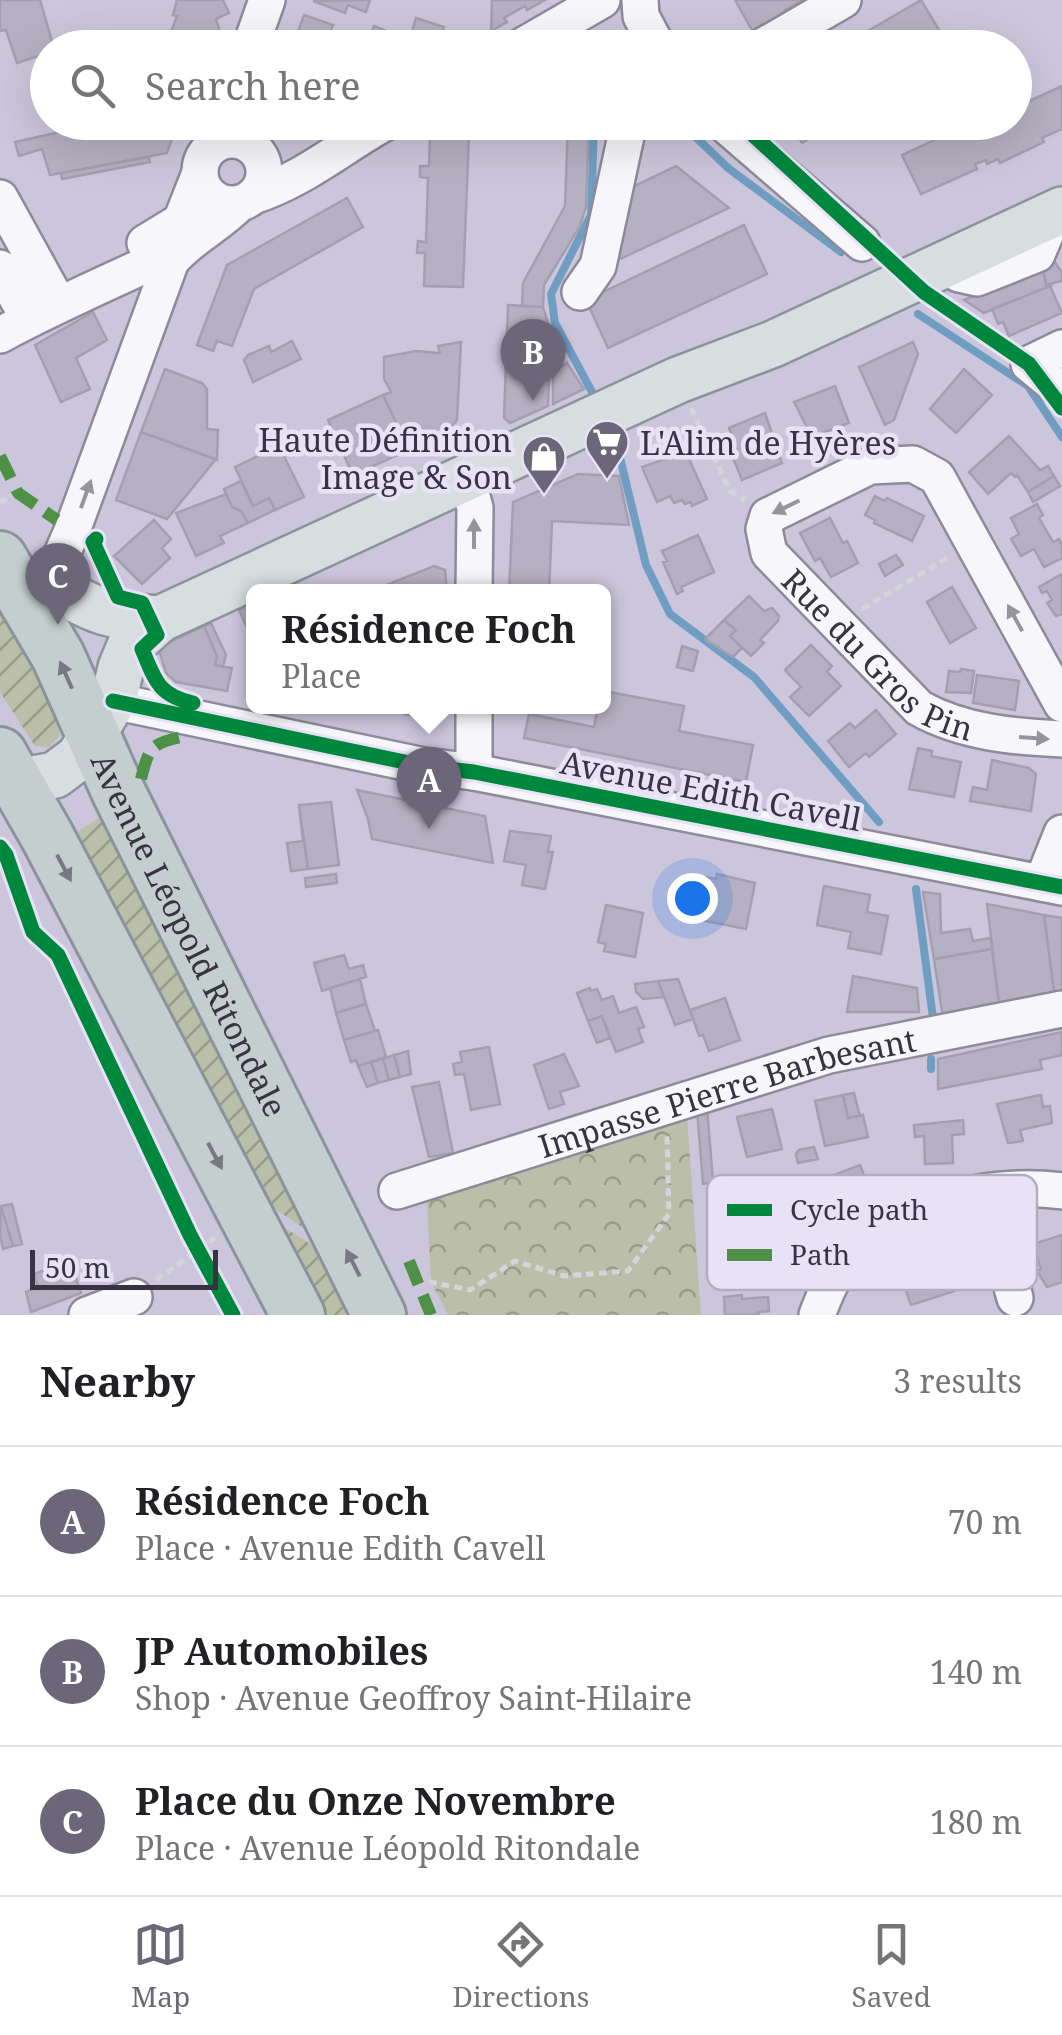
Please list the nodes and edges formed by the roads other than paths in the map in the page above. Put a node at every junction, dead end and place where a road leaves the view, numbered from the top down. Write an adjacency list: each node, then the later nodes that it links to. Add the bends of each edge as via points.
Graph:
1 (267, 0): 5 (street)
2 (602, 0): 6 (street)
3 (640, 0): 7 (street)
4 (844, 0): 8 (street)
5 (256, 30)
6 (551, 30)
7 (648, 30)
8 (792, 30)
9 (225, 140): 15 (street)
10 (242, 140): 17 (street, via 263,168 259,188)
11 (251, 140): 14 (street, via 290,157)
12 (625, 140): 22 (street, via 598,266)
13 (743, 140): 19 (street)
14 (352, 141): 17 (street, via 319,166)
15 (202, 165): 17 (street, via 202,184 215,199); 23 (street, via 181,220)
16 (0, 198): 23 (street)
17 (246, 199): 20 (street)
18 (1049, 216): 26 (main road, via 959,266 678,380)
19 (862, 243)
20 (182, 248): 23 (street); 27 (street, one-way to 20)
21 (0, 268): 23 (street)
22 (580, 292)
23 (29, 319)
24 (1062, 348): 25 (street, via 1028,364)
25 (1062, 391)
26 (467, 478): 28 (street, one-way to 26, via 474,508); 29 (main road)
27 (20, 584): 29 (main road, via 107,613); 32 (highway, Avenue Léopold Ritondale, one-way to 27, via 58,656)
28 (474, 584)
29 (160, 619): 32 (main road, via 130,646)
30 (1062, 704): 33 (street, Rue du Gros Pin, one-way to 33, via 937,478 913,464 870,466 768,516 769,553 918,708 946,724)
31 (474, 714): 34 (street)
32 (103, 718): 34 (street, Avenue Edith Cavell); 35 (main road, via 79,757 55,775); 48 (highway, Avenue Léopold Ritondale, one-way to 32, via 132,819)
33 (1062, 739)
34 (474, 772): 37 (street, Avenue Edith Cavell)
35 (6, 773): 47 (highway, one-way to 47)
36 (1062, 833): 37 (street)
37 (1052, 885)
38 (1062, 1009): 39 (street, Impasse Pierre Barbesant, via 829,1055)
39 (398, 1190)
40 (1037, 1191): 41 (street)
41 (1062, 1191)
42 (828, 1290): 49 (street)
43 (1013, 1290): 45 (street)
44 (134, 1297): 46 (street)
45 (1015, 1298)
46 (87, 1315)
47 (298, 1315)
48 (379, 1315)
49 (817, 1315)

